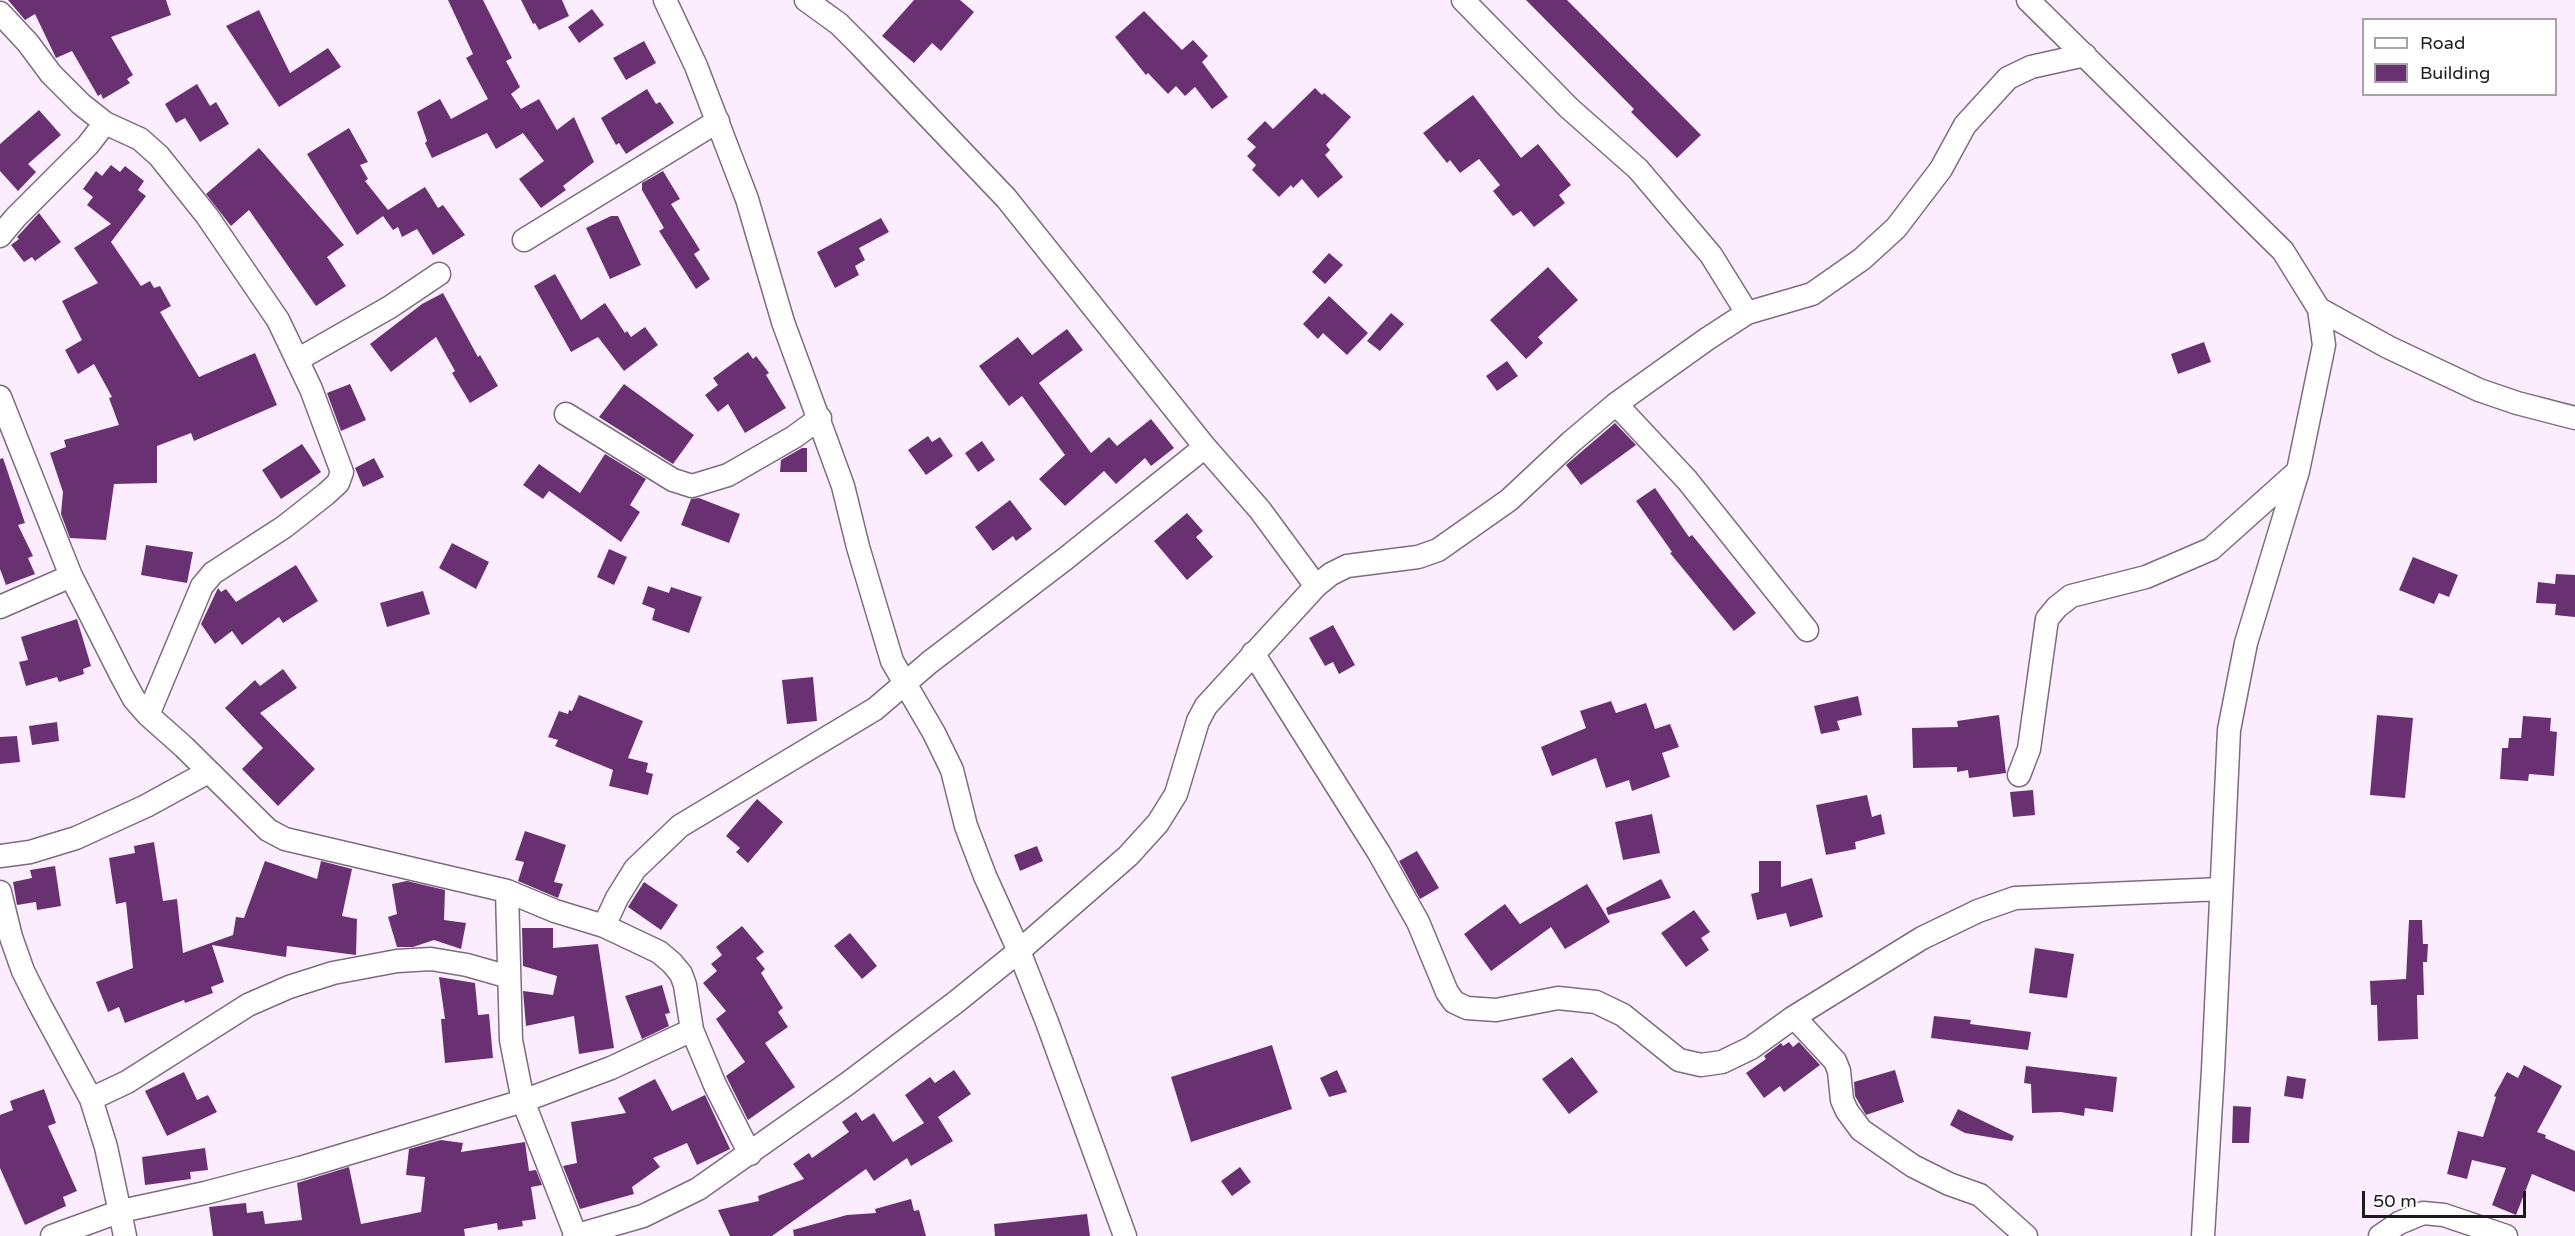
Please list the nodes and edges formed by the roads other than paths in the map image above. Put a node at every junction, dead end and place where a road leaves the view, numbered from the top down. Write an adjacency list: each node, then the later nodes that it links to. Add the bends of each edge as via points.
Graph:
1 (665, 0): 7 (street)
2 (806, 0): 20 (street, via 839,24 1006,198)
3 (1462, 0): 13 (street, via 1569,108 1638,169 1711,255)
4 (2028, 0): 6 (street)
5 (0, 13): 8 (street, via 51,74)
6 (2085, 55): 12 (street, via 2283,251); 13 (street, via 2031,67 2008,78 1965,126 1941,169 1896,228 1862,260 1812,294)
7 (718, 122): 10 (street); 18 (street, via 747,199 783,322)
8 (105, 123): 9 (street); 14 (street, via 140,139 159,156 257,288)
9 (0, 236)
10 (524, 240)
11 (439, 274): 14 (street)
12 (2319, 309): 19 (street, via 2479,390); 21 (street, via 2324,345)
13 (1747, 313): 16 (street)
14 (297, 360): 28 (street, via 342,472 338,483 284,527 213,573 202,586)
15 (0, 397): 22 (street)
16 (1616, 404): 23 (street, via 1509,500 1438,550 1418,557 1347,566); 25 (street, via 1687,480)
17 (566, 414): 18 (street, via 673,480 692,486 728,475)
18 (820, 418): 27 (street, via 843,486 880,625)
19 (2575, 418)
20 (1205, 447): 23 (street, via 1260,510); 27 (street)
21 (2298, 471): 30 (street, via 2211,549 2146,577 2071,596 2057,607 2047,619 2029,749); 32 (street, via 2246,643 2229,730)
22 (71, 576): 24 (street); 28 (street, via 134,699)
23 (1316, 586): 26 (street)
24 (0, 607)
25 (1807, 630)
26 (1253, 653): 36 (street, via 1206,706 1176,794 1158,823 1128,856); 38 (street, via 1379,852 1418,922 1454,1002 1467,1008 1496,1010 1558,998 1596,1002 1623,1015 1679,1060 1701,1065 1732,1058)
27 (904, 684): 35 (street, via 875,709 680,826 635,869); 36 (street, via 952,770 966,826)
28 (148, 715): 29 (street)
29 (208, 772): 31 (street, via 76,838 30,852); 33 (street, via 268,830 285,839)
30 (2019, 775)
31 (0, 856)
32 (2220, 889): 38 (street, via 2015,898 1922,938); 49 (street)
33 (507, 891): 35 (street); 37 (street)
34 (0, 892): 40 (street, via 23,970)
35 (604, 926): 39 (street, via 659,952 672,963 685,985)
36 (1020, 951): 42 (street); 47 (street)
37 (509, 977): 40 (street, via 431,959 397,961 300,983 248,1005 127,1082); 41 (street, via 511,1040)
38 (1794, 1017): 48 (street, via 1835,1061 1842,1100 1861,1130 1913,1166 1980,1195)
39 (692, 1030): 41 (street, via 610,1068); 42 (street)
40 (91, 1099): 43 (street)
41 (523, 1101): 43 (street, via 300,1168); 46 (street)
42 (750, 1154): 46 (street, via 698,1189 643,1216)
43 (121, 1211): 44 (street); 45 (street)
44 (52, 1236)
45 (125, 1236)
46 (575, 1236)
47 (1125, 1236)
48 (2026, 1236)
49 (2203, 1236)
50 (2380, 1236): 51 (street, via 2424,1213 2444,1215)
51 (2506, 1236)

